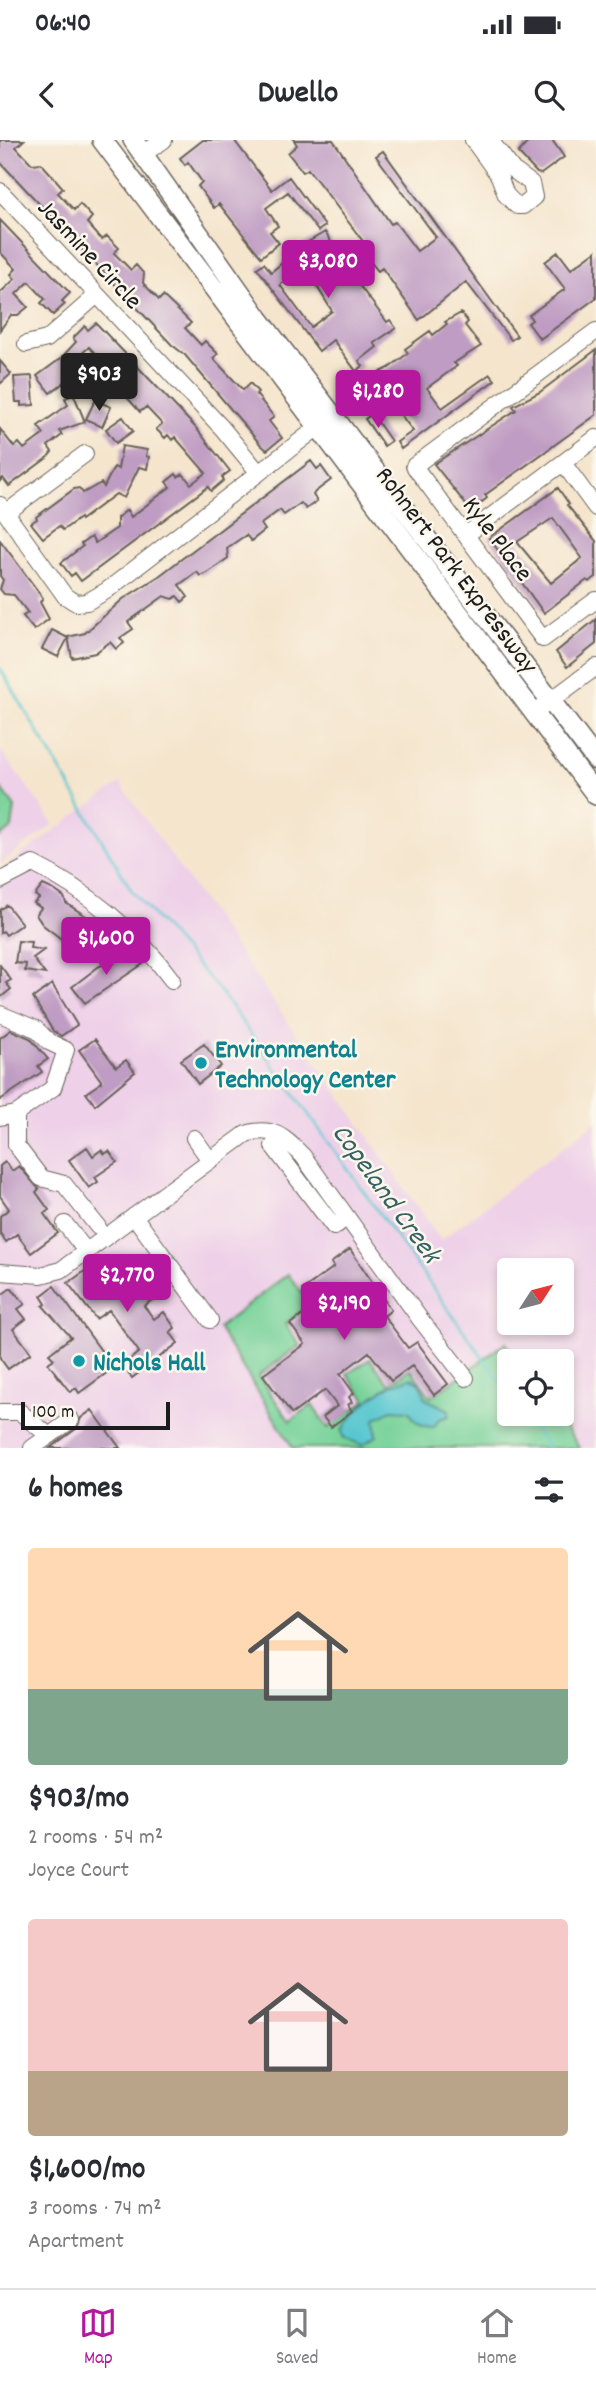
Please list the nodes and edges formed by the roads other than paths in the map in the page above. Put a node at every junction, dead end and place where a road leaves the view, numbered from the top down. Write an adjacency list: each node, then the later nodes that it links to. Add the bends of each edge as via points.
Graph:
1 (102, 140): 10 (main road, Rohnert Park Expressway)
2 (164, 140): 5 (street)
3 (473, 140): 4 (street, via 499,176 509,200 523,206 534,197 531,183 513,170)
4 (490, 140)
5 (138, 147): 20 (main road, Rohnert Park Expressway, via 259,319)
6 (0, 191): 7 (street, Jasmine Circle)
7 (97, 295): 9 (street, via 47,339); 14 (street, Jasmine Circle)
8 (596, 331): 17 (street, Kyle Place, via 415,466)
9 (26, 344)
10 (322, 424): 14 (street); 21 (main road, Rohnert Park Expressway)
11 (596, 438): 13 (street)
12 (85, 454): 16 (street)
13 (563, 463): 15 (street); 17 (street)
14 (259, 473): 16 (street, via 87,602 76,603 65,596)
15 (596, 508)
16 (3, 509)
17 (466, 535): 18 (street, Kyle Place, via 543,639)
18 (596, 600)
19 (596, 667): 20 (street)
20 (551, 700): 21 (street); 22 (main road, Rohnert Park Expressway)
21 (534, 712): 23 (main road, Rohnert Park Expressway)
22 (596, 760)
23 (596, 795)
24 (0, 881): 25 (street, via 33,864 65,880 150,949)
25 (172, 980)
26 (0, 1014): 27 (street, via 36,1030 66,1051 53,1088)
27 (8, 1116): 34 (street, via 16,1144 41,1178 64,1184)
28 (194, 1138): 30 (street)
29 (273, 1146): 32 (street, via 334,1227)
30 (210, 1160): 31 (street); 32 (street, via 246,1134 261,1129 280,1134 303,1156)
31 (134, 1216): 35 (street); 37 (street)
32 (347, 1217): 38 (street)
33 (65, 1224): 35 (street)
34 (98, 1227)
35 (86, 1251): 36 (street, via 51,1274)
36 (0, 1272)
37 (210, 1320)
38 (466, 1378)
39 (0, 1412): 41 (street, via 20,1412)
40 (71, 1420): 41 (street)
41 (49, 1436): 42 (street)
42 (32, 1448)

